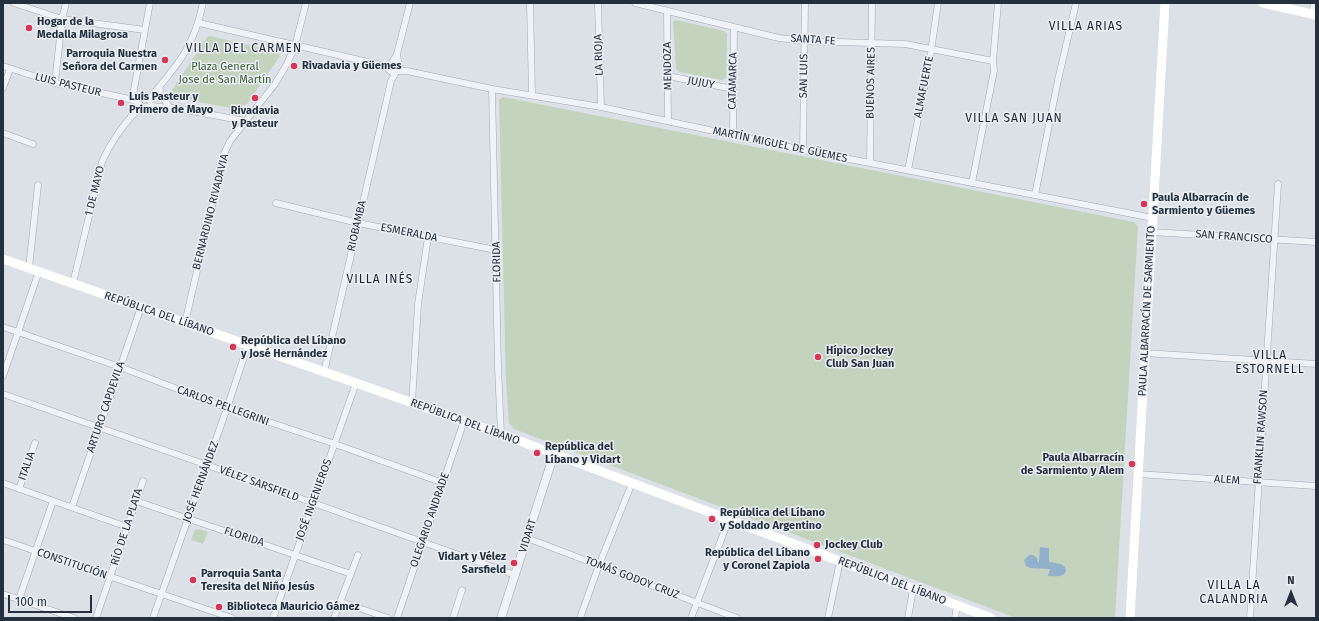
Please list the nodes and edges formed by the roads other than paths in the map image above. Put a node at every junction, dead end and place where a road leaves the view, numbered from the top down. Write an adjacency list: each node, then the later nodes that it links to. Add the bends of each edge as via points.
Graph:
1 (14, 3): 20 (street)
2 (66, 3): 20 (street)
3 (150, 3): 23 (street)
4 (204, 3): 21 (street, 1 DE MAYO)
5 (306, 3): 26 (street, BERNARDINO RIVADAVIA)
6 (410, 3): 31 (street, RIOBAMBA)
7 (530, 3): 38 (street)
8 (598, 3): 41 (street, LA RIOJA)
9 (635, 3): 18 (street, SANTA FE)
10 (805, 3): 24 (street, SAN LUIS)
11 (872, 3): 25 (street, BUENOS AIRES)
12 (938, 3): 27 (street, ALMAFUERTE)
13 (998, 3): 28 (street)
14 (1076, 3): 54 (street)
15 (1165, 3): 56 (main road, PAULA ALBARRACÍN DE SARMIENTO)
16 (1263, 3): 19 (main road)
17 (1314, 3): 19 (street)
18 (667, 11): 22 (street, SANTA FE); 32 (street, MENDOZA)
19 (1314, 15)
20 (62, 19): 23 (street); 33 (street)
21 (199, 23): 26 (street, MARTÍN MIGUEL DE GÜEMES); 34 (street, 1 DE MAYO, via 186,53)
22 (734, 27): 24 (street, SANTA FE); 37 (street, CATAMARCA)
23 (145, 30): 39 (street)
24 (804, 41): 25 (street, SANTA FE); 48 (street, SAN LUIS)
25 (872, 43): 27 (street, SANTA FE, via 905,44); 49 (street, BUENOS AIRES)
26 (296, 46): 31 (street, MARTÍN MIGUEL DE GÜEMES); 43 (street, BERNARDINO RIVADAVIA, via 275,84)
27 (932, 49): 28 (street, SANTA FE); 50 (street, ALMAFUERTE)
28 (993, 61): 51 (street, via 994,71)
29 (3, 66): 30 (street, LUIS PASTEUR)
30 (10, 68): 33 (street, LUIS PASTEUR); 35 (street)
31 (394, 68): 36 (street, MARTÍN MIGUEL DE GÜEMES); 57 (street, RIOBAMBA)
32 (668, 76): 37 (street, JUJUY); 44 (street, MENDOZA)
33 (56, 84): 39 (street, LUIS PASTEUR)
34 (159, 87): 39 (street, 1 DE MAYO); 40 (street)
35 (3, 88)
36 (492, 89): 38 (street, MARTÍN MIGUEL DE GÜEMES); 62 (street, FLORIDA)
37 (733, 89): 46 (street, CATAMARCA)
38 (532, 95): 41 (street, MARTÍN MIGUEL DE GÜEMES)
39 (142, 102): 40 (street, LUIS PASTEUR); 42 (street, LUIS PASTEUR); 66 (street, 1 DE MAYO, via 111,143 102,162)
40 (168, 104): 42 (street, LUIS PASTEUR)
41 (601, 107): 44 (street, MARTÍN MIGUEL DE GÜEMES)
42 (176, 108): 43 (street, LUIS PASTEUR)
43 (245, 121): 68 (street, BERNARDINO RIVADAVIA, via 227,147 222,160)
44 (668, 121): 46 (street, MARTÍN MIGUEL DE GÜEMES)
45 (3, 133): 47 (street)
46 (733, 135): 48 (street, MARTÍN MIGUEL DE GÜEMES)
47 (32, 144)
48 (803, 150): 49 (street, MARTÍN MIGUEL DE GÜEMES)
49 (870, 163): 50 (street, MARTÍN MIGUEL DE GÜEMES)
50 (908, 170): 51 (street, MARTÍN MIGUEL DE GÜEMES)
51 (972, 182): 54 (street, MARTÍN MIGUEL DE GÜEMES)
52 (1278, 184): 60 (street, FRANKLIN RAWSON)
53 (38, 185): 64 (street)
54 (1035, 195): 56 (street, MARTÍN MIGUEL DE GÜEMES)
55 (276, 202): 57 (street, ESMERALDA)
56 (1153, 218): 58 (main road, PAULA ALBARRACÍN DE SARMIENTO)
57 (358, 223): 59 (street, ESMERALDA); 76 (street, RIOBAMBA)
58 (1152, 232): 60 (street, SAN FRANCISCO); 72 (main road, PAULA ALBARRACÍN DE SARMIENTO)
59 (428, 237): 62 (street, ESMERALDA); 80 (street, via 418,304)
60 (1274, 239): 61 (street, SAN FRANCISCO); 73 (street, FRANKLIN RAWSON)
61 (1316, 242)
62 (496, 250): 84 (street, FLORIDA)
63 (3, 259): 64 (main road, REPÚBLICA DEL LÍBANO)
64 (29, 268): 65 (main road, REPÚBLICA DEL LÍBANO)
65 (39, 271): 66 (main road, REPÚBLICA DEL LÍBANO); 70 (street)
66 (73, 283): 67 (main road, REPÚBLICA DEL LÍBANO)
67 (140, 307): 68 (main road, REPÚBLICA DEL LÍBANO); 75 (street, ARTURO CAPDEVILA)
68 (185, 323): 71 (main road, REPÚBLICA DEL LÍBANO)
69 (3, 327): 70 (street, CARLOS PELLEGRINI)
70 (18, 332): 75 (street, CARLOS PELLEGRINI); 77 (street)
71 (248, 345): 76 (main road, REPÚBLICA DEL LÍBANO); 81 (street, JOSÉ HERNÁNDEZ)
72 (1145, 353): 73 (street); 89 (main road, PAULA ALBARRACÍN DE SARMIENTO)
73 (1266, 360): 74 (street); 92 (street, FRANKLIN RAWSON)
74 (1316, 364)
75 (120, 368): 81 (street, CARLOS PELLEGRINI); 83 (street, ARTURO CAPDEVILA)
76 (324, 372): 78 (main road, REPÚBLICA DEL LÍBANO)
77 (3, 376)
78 (356, 383): 80 (main road, REPÚBLICA DEL LÍBANO); 86 (street, JOSÉ INGENIEROS)
79 (3, 394): 83 (street, VÉLEZ SARSFIELD)
80 (412, 403): 82 (main road, REPÚBLICA DEL LÍBANO)
81 (227, 408): 86 (street, CARLOS PELLEGRINI); 88 (street, JOSÉ HERNÁNDEZ)
82 (464, 422): 84 (main road, REPÚBLICA DEL LÍBANO); 94 (street, OLEGARIO ANDRADE)
83 (99, 428): 88 (street, VÉLEZ SARSFIELD); 100 (street, ARTURO CAPDEVILA)
84 (501, 434): 87 (main road, REPÚBLICA DEL LÍBANO)
85 (35, 443): 96 (street, ITALIA)
86 (334, 444): 94 (street, CARLOS PELLEGRINI); 99 (street, JOSÉ INGENIEROS)
87 (554, 454): 91 (main road, REPÚBLICA DEL LÍBANO); 104 (street, VIDART)
88 (207, 465): 99 (street, VÉLEZ SARSFIELD); 101 (street, JOSÉ HERNÁNDEZ)
89 (1138, 474): 92 (street, ALEM); 140 (main road, PAULA ALBARRACÍN DE SARMIENTO)
90 (143, 481): 98 (street, RÍO DE LA PLATA)
91 (632, 482): 102 (main road, REPÚBLICA DEL LÍBANO); 111 (street)
92 (1258, 482): 95 (street, ALEM); 141 (street, FRANKLIN RAWSON)
93 (3, 483): 96 (street)
94 (442, 483): 106 (street, OLEGARIO ANDRADE)
95 (1316, 486)
96 (19, 489): 97 (street)
97 (54, 501): 100 (street); 107 (street)
98 (136, 501): 101 (street, FLORIDA); 103 (street, RÍO DE LA PLATA)
99 (313, 504): 106 (street, VÉLEZ SARSFIELD); 108 (street, JOSÉ INGENIEROS)
100 (72, 507): 103 (street)
101 (188, 519): 108 (street, FLORIDA); 118 (street, JOSÉ HERNÁNDEZ)
102 (729, 519): 110 (main road, REPÚBLICA DEL LÍBANO); 121 (street)
103 (127, 527): 114 (street, RÍO DE LA PLATA)
104 (527, 538): 111 (street, TOMÁS GODOY CRUZ); 113 (street, VIDART)
105 (3, 540): 107 (street, CONSTITUCIÓN)
106 (423, 543): 113 (street, VÉLEZ SARSFIELD); 131 (street, OLEGARIO ANDRADE)
107 (36, 551): 114 (street, CONSTITUCIÓN); 119 (street)
108 (295, 554): 112 (street, FLORIDA); 128 (street, JOSÉ INGENIEROS)
109 (358, 555): 112 (street)
110 (840, 561): 115 (main road, REPÚBLICA DEL LÍBANO); 137 (street)
111 (599, 565): 121 (street, TOMÁS GODOY CRUZ); 134 (street)
112 (351, 574): 120 (street)
113 (515, 575): 133 (street, VIDART)
114 (111, 577): 118 (street, CONSTITUCIÓN); 125 (street, RÍO DE LA PLATA)
115 (913, 589): 122 (main road, REPÚBLICA DEL LÍBANO); 138 (street)
116 (462, 590): 132 (street)
117 (3, 594): 119 (street)
118 (161, 594): 126 (street, JOSÉ HERNÁNDEZ); 127 (street, CONSTITUCIÓN)
119 (19, 599): 124 (street)
120 (341, 602): 129 (street); 130 (street)
121 (697, 602): 135 (street); 136 (street, TOMÁS GODOY CRUZ)
122 (957, 605): 123 (main road, REPÚBLICA DEL LÍBANO); 139 (street)
123 (985, 617)
124 (74, 618)
125 (96, 618)
126 (153, 618)
127 (232, 618)
128 (274, 618)
129 (334, 618)
130 (388, 618)
131 (397, 618)
132 (453, 618)
133 (501, 618)
134 (580, 618)
135 (691, 618)
136 (737, 618)
137 (828, 618)
138 (908, 618)
139 (955, 618)
140 (1130, 618)
141 (1250, 618)

